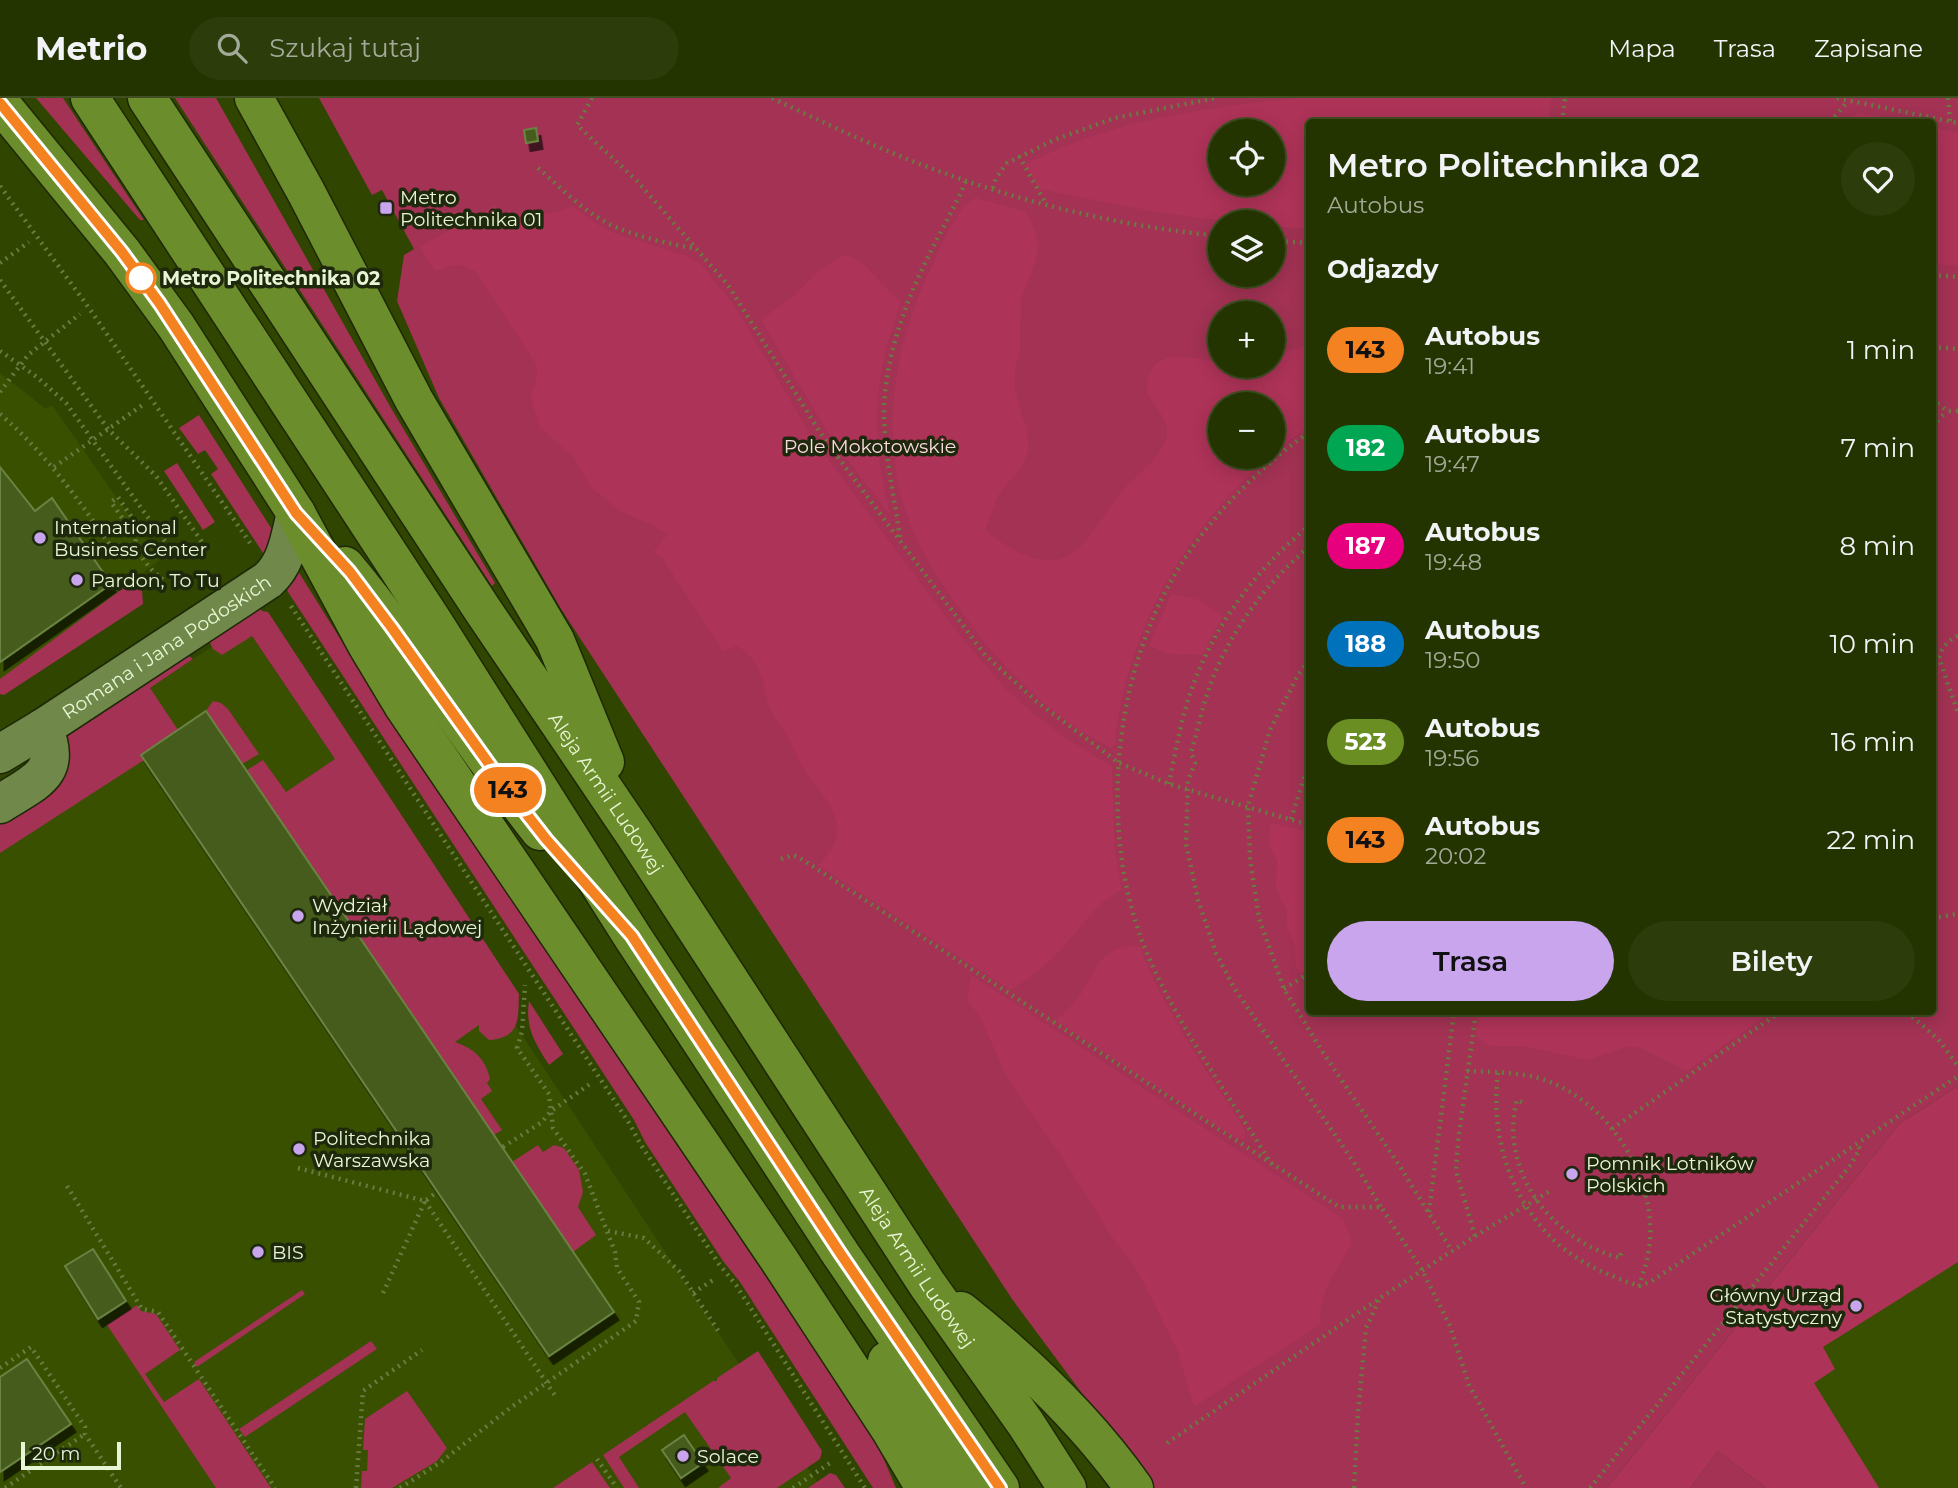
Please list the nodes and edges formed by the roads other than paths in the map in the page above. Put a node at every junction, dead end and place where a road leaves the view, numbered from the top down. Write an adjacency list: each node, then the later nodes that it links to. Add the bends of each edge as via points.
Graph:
1 (90, 98): 10 (main road, via 434,623)
2 (147, 98): 9 (main road, Aleja Armii Ludowej)
3 (254, 98): 9 (main road, via 414,400 555,640)
4 (0, 103): 5 (main road, via 160,304)
5 (296, 513): 6 (street, Romana i Jana Podoskich, via 284,557 272,577); 10 (main road, via 350,572 546,839); 13 (main road, via 403,705 778,1258)
6 (43, 728): 7 (street, Romana i Jana Podoskich); 8 (street, via 52,758 47,772)
7 (0, 754)
8 (0, 804)
9 (635, 835): 12 (main road, Aleja Armii Ludowej)
10 (632, 936): 11 (main road)
11 (840, 1253): 14 (main road, via 897,1381); 15 (main road)
12 (927, 1284): 16 (main road, Aleja Armii Ludowej); 17 (main road, via 1014,1353 1077,1417)
13 (925, 1488)
14 (961, 1488)
15 (1000, 1488)
16 (1067, 1488)
17 (1134, 1488)

